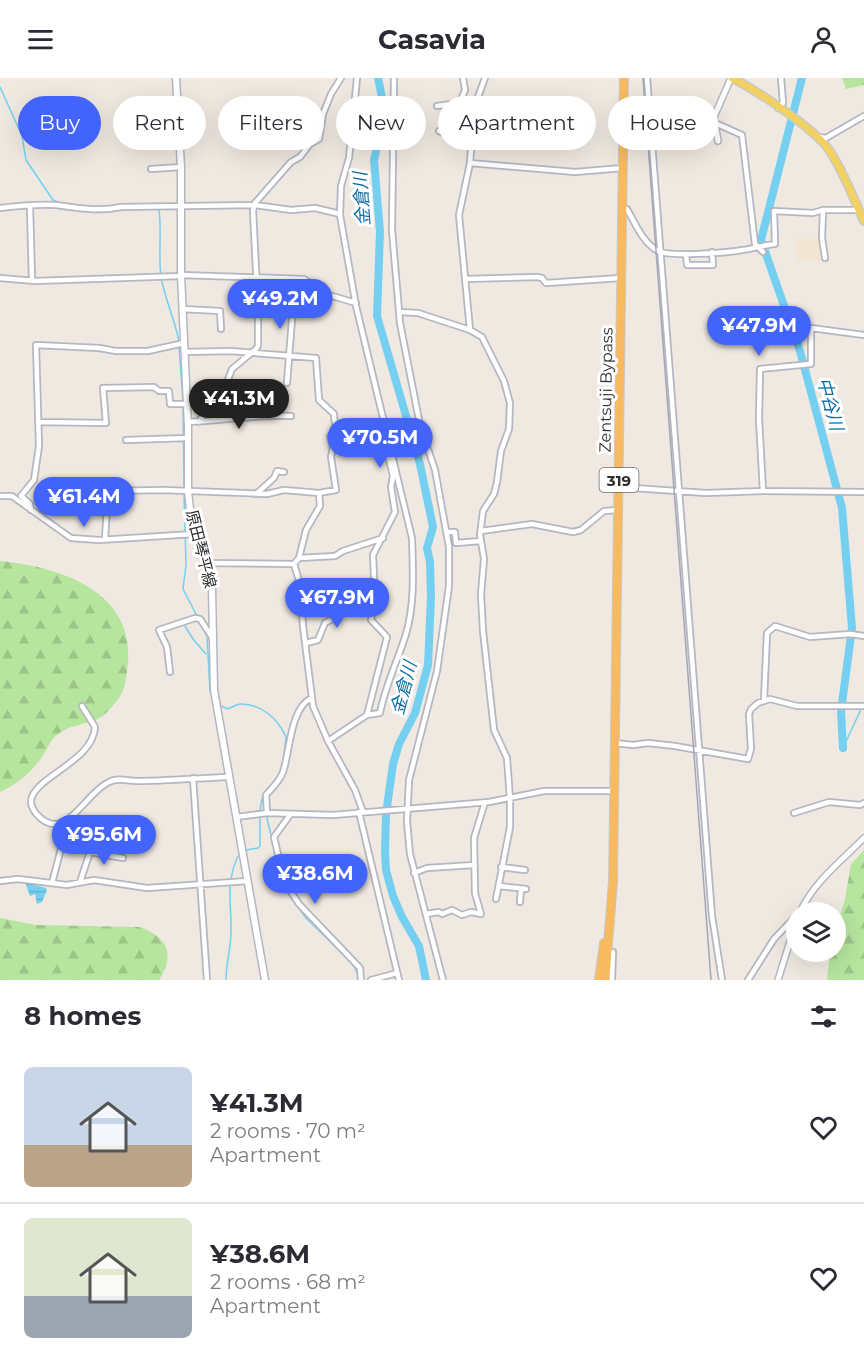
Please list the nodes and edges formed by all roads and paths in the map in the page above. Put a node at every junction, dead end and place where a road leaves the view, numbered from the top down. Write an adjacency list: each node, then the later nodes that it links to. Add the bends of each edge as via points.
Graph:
1 (176, 78): 19 (main road, 原田琴平線)
2 (341, 78): 21 (street, via 322,114 319,139 291,162)
3 (357, 78): 28 (street)
4 (394, 78): 75 (street, via 392,230 400,323)
5 (464, 78): 11 (street)
6 (485, 78): 17 (street, via 474,108)
7 (624, 78): 20 (highway, Zentsuji Bypass / 319)
8 (647, 78): 31 (street)
9 (731, 78): 12 (street); 13 (main road)
10 (781, 78): 13 (street, via 783,103)
11 (462, 96)
12 (718, 108)
13 (778, 108): 16 (main road)
14 (864, 116): 16 (street, via 826,138)
15 (718, 124): 30 (street, via 742,135)
16 (818, 137): 27 (main road, via 829,150)
17 (470, 163): 20 (street, via 576,172); 41 (street, via 459,214)
18 (154, 167): 19 (street)
19 (181, 167): 23 (main road, 原田琴平線)
20 (623, 168): 24 (highway, Zentsuji Bypass / 319)
21 (255, 205): 23 (street); 28 (street, via 291,210 315,208); 37 (street)
22 (30, 207): 23 (street); 25 (street); 42 (street)
23 (181, 207): 36 (main road, 原田琴平線)
24 (622, 207): 31 (street, via 645,239); 39 (highway, Zentsuji Bypass / 319)
25 (0, 208)
26 (823, 210): 27 (street); 30 (street, via 774,211 775,244); 35 (street)
27 (859, 210): 29 (main road)
28 (340, 214): 43 (street)
29 (864, 221)
30 (757, 246): 32 (street); 33 (street)
31 (660, 252): 34 (street); 67 (street)
32 (712, 252): 34 (street); 34 (street, via 713,265 687,265)
33 (763, 252)
34 (686, 254)
35 (825, 258)
36 (181, 276): 37 (street); 42 (street); 44 (main road, 原田琴平線)
37 (255, 277): 40 (street); 51 (street, via 258,346)
38 (0, 278): 42 (street)
39 (621, 278): 41 (street, via 546,283 537,277); 64 (highway, Zentsuji Bypass / 319)
40 (298, 279): 43 (street); 52 (street)
41 (465, 279): 47 (street)
42 (32, 280)
43 (356, 303): 63 (street)
44 (182, 309): 46 (street, via 220,311); 49 (main road, 原田琴平線)
45 (400, 312): 47 (street, via 418,313)
46 (221, 329)
47 (470, 330): 74 (street, via 486,342 510,404 509,429 497,482 483,511)
48 (864, 335): 66 (street, via 812,328 811,364 760,369)
49 (181, 344): 50 (main road, 原田琴平線); 56 (street, via 148,351 36,345)
50 (184, 352): 51 (street); 54 (main road, 原田琴平線)
51 (251, 354): 52 (street); 58 (street, via 231,369 224,390)
52 (290, 356): 53 (street); 59 (street, via 316,358 319,400 334,414)
53 (287, 383)
54 (184, 404): 56 (street, via 170,404 169,391 154,387 103,388 106,423); 57 (main road, 原田琴平線)
55 (291, 416): 58 (street, via 265,414)
56 (38, 422): 72 (street, via 34,480 21,496)
57 (188, 422): 58 (street); 60 (main road, 原田琴平線)
58 (199, 422)
59 (340, 431): 63 (street, via 348,429 386,447); 70 (street, via 330,436 336,490)
60 (185, 438): 61 (street); 65 (main road, 原田琴平線)
61 (126, 440)
62 (284, 472): 69 (street, via 277,471)
63 (395, 476): 77 (street, via 391,487 395,512); 92 (street, via 412,538 412,600 406,634 380,713)
64 (619, 487): 67 (street); 73 (highway, Zentsuji Bypass / 319)
65 (185, 491): 69 (street); 76 (main road, 原田琴平線); 78 (street, via 108,491)
66 (763, 491): 67 (street); 68 (street)
67 (679, 492): 95 (street)
68 (864, 492)
69 (256, 494): 70 (street, via 284,490)
70 (319, 494): 80 (street, via 320,506 306,530)
71 (0, 496): 72 (street, via 12,496)
72 (31, 510): 78 (street, via 71,538)
73 (618, 510): 74 (street, via 604,511 573,532 532,524); 94 (highway, Zentsuji Bypass / 319)
74 (481, 531): 79 (street)
75 (447, 532): 79 (street, via 455,532 456,543); 102 (street, via 449,586 440,651 433,693 409,780)
76 (188, 535): 78 (street); 81 (main road, 原田琴平線)
77 (382, 538): 80 (street, via 335,556); 92 (street, via 372,561 375,601 371,620 387,637)
78 (105, 539)
79 (481, 541): 99 (street, via 481,604 494,730 507,758)
80 (299, 558): 82 (street)
81 (205, 564): 82 (street); 85 (main road, 原田琴平線, via 212,589)
82 (294, 564): 86 (street)
83 (330, 600): 86 (street, via 338,616 325,623 318,640)
84 (864, 636): 89 (street, via 810,637 775,626 767,633)
85 (212, 637): 87 (street, via 197,618 159,630 167,647); 96 (main road, 原田琴平線, via 214,690)
86 (306, 643): 88 (street)
87 (170, 672)
88 (312, 698): 93 (street); 104 (street, via 301,707 283,775 266,795)
89 (764, 700): 91 (street, via 797,706); 95 (street, via 749,714 748,759)
90 (82, 706): 108 (street, via 95,727 91,743 38,788 31,801 33,809 46,822 61,823)
91 (864, 706)
92 (367, 715): 93 (street)
93 (328, 741): 103 (street, via 355,790)
94 (615, 742): 95 (street); 98 (highway, Zentsuji Bypass / 319)
95 (699, 750): 141 (street, via 714,939)
96 (228, 777): 97 (street); 107 (main road, 原田琴平線)
97 (193, 778): 108 (street, via 117,779 97,790); 122 (street)
98 (614, 790): 99 (street, via 544,791); 120 (highway, Zentsuji Bypass / 319)
99 (510, 799): 100 (street); 114 (street, via 510,827)
100 (485, 802): 102 (street); 113 (street, via 474,838)
101 (864, 803): 105 (street, via 829,802)
102 (407, 808): 103 (street); 116 (street)
103 (361, 812): 106 (street); 131 (street)
104 (264, 813): 106 (street); 107 (street)
105 (794, 813)
106 (290, 815): 134 (street, via 274,837 284,881 298,904 360,968)
107 (236, 817): 118 (main road, 原田琴平線)
108 (69, 818): 121 (street)
109 (864, 838): 126 (street)
110 (125, 846): 111 (street, via 94,840)
111 (90, 852): 112 (street); 119 (street)
112 (123, 858)
113 (474, 865): 116 (street, via 427,868); 127 (street, via 481,914 462,915 452,910)
114 (501, 867): 115 (street); 123 (street)
115 (525, 870)
116 (414, 873): 127 (street)
117 (0, 881): 121 (street)
118 (248, 881): 122 (street); 133 (main road, 原田琴平線)
119 (80, 882): 121 (street); 122 (street, via 94,880 140,888)
120 (613, 882): 138 (highway, Zentsuji Bypass / 319); 139 (highway, Zentsuji Bypass / 319)
121 (52, 883)
122 (199, 885): 132 (street)
123 (499, 886): 124 (street); 125 (street, via 523,889)
124 (496, 898)
125 (520, 902)
126 (805, 902)
127 (426, 914): 137 (street)
128 (786, 926): 142 (street)
129 (613, 952): 140 (street)
130 (786, 954): 143 (street)
131 (397, 974): 135 (street); 136 (street)
132 (207, 980)
133 (265, 980)
134 (361, 980)
135 (371, 980)
136 (399, 980)
137 (443, 980)
138 (599, 980)
139 (605, 980)
140 (612, 980)
141 (722, 980)
142 (748, 980)
143 (778, 980)

